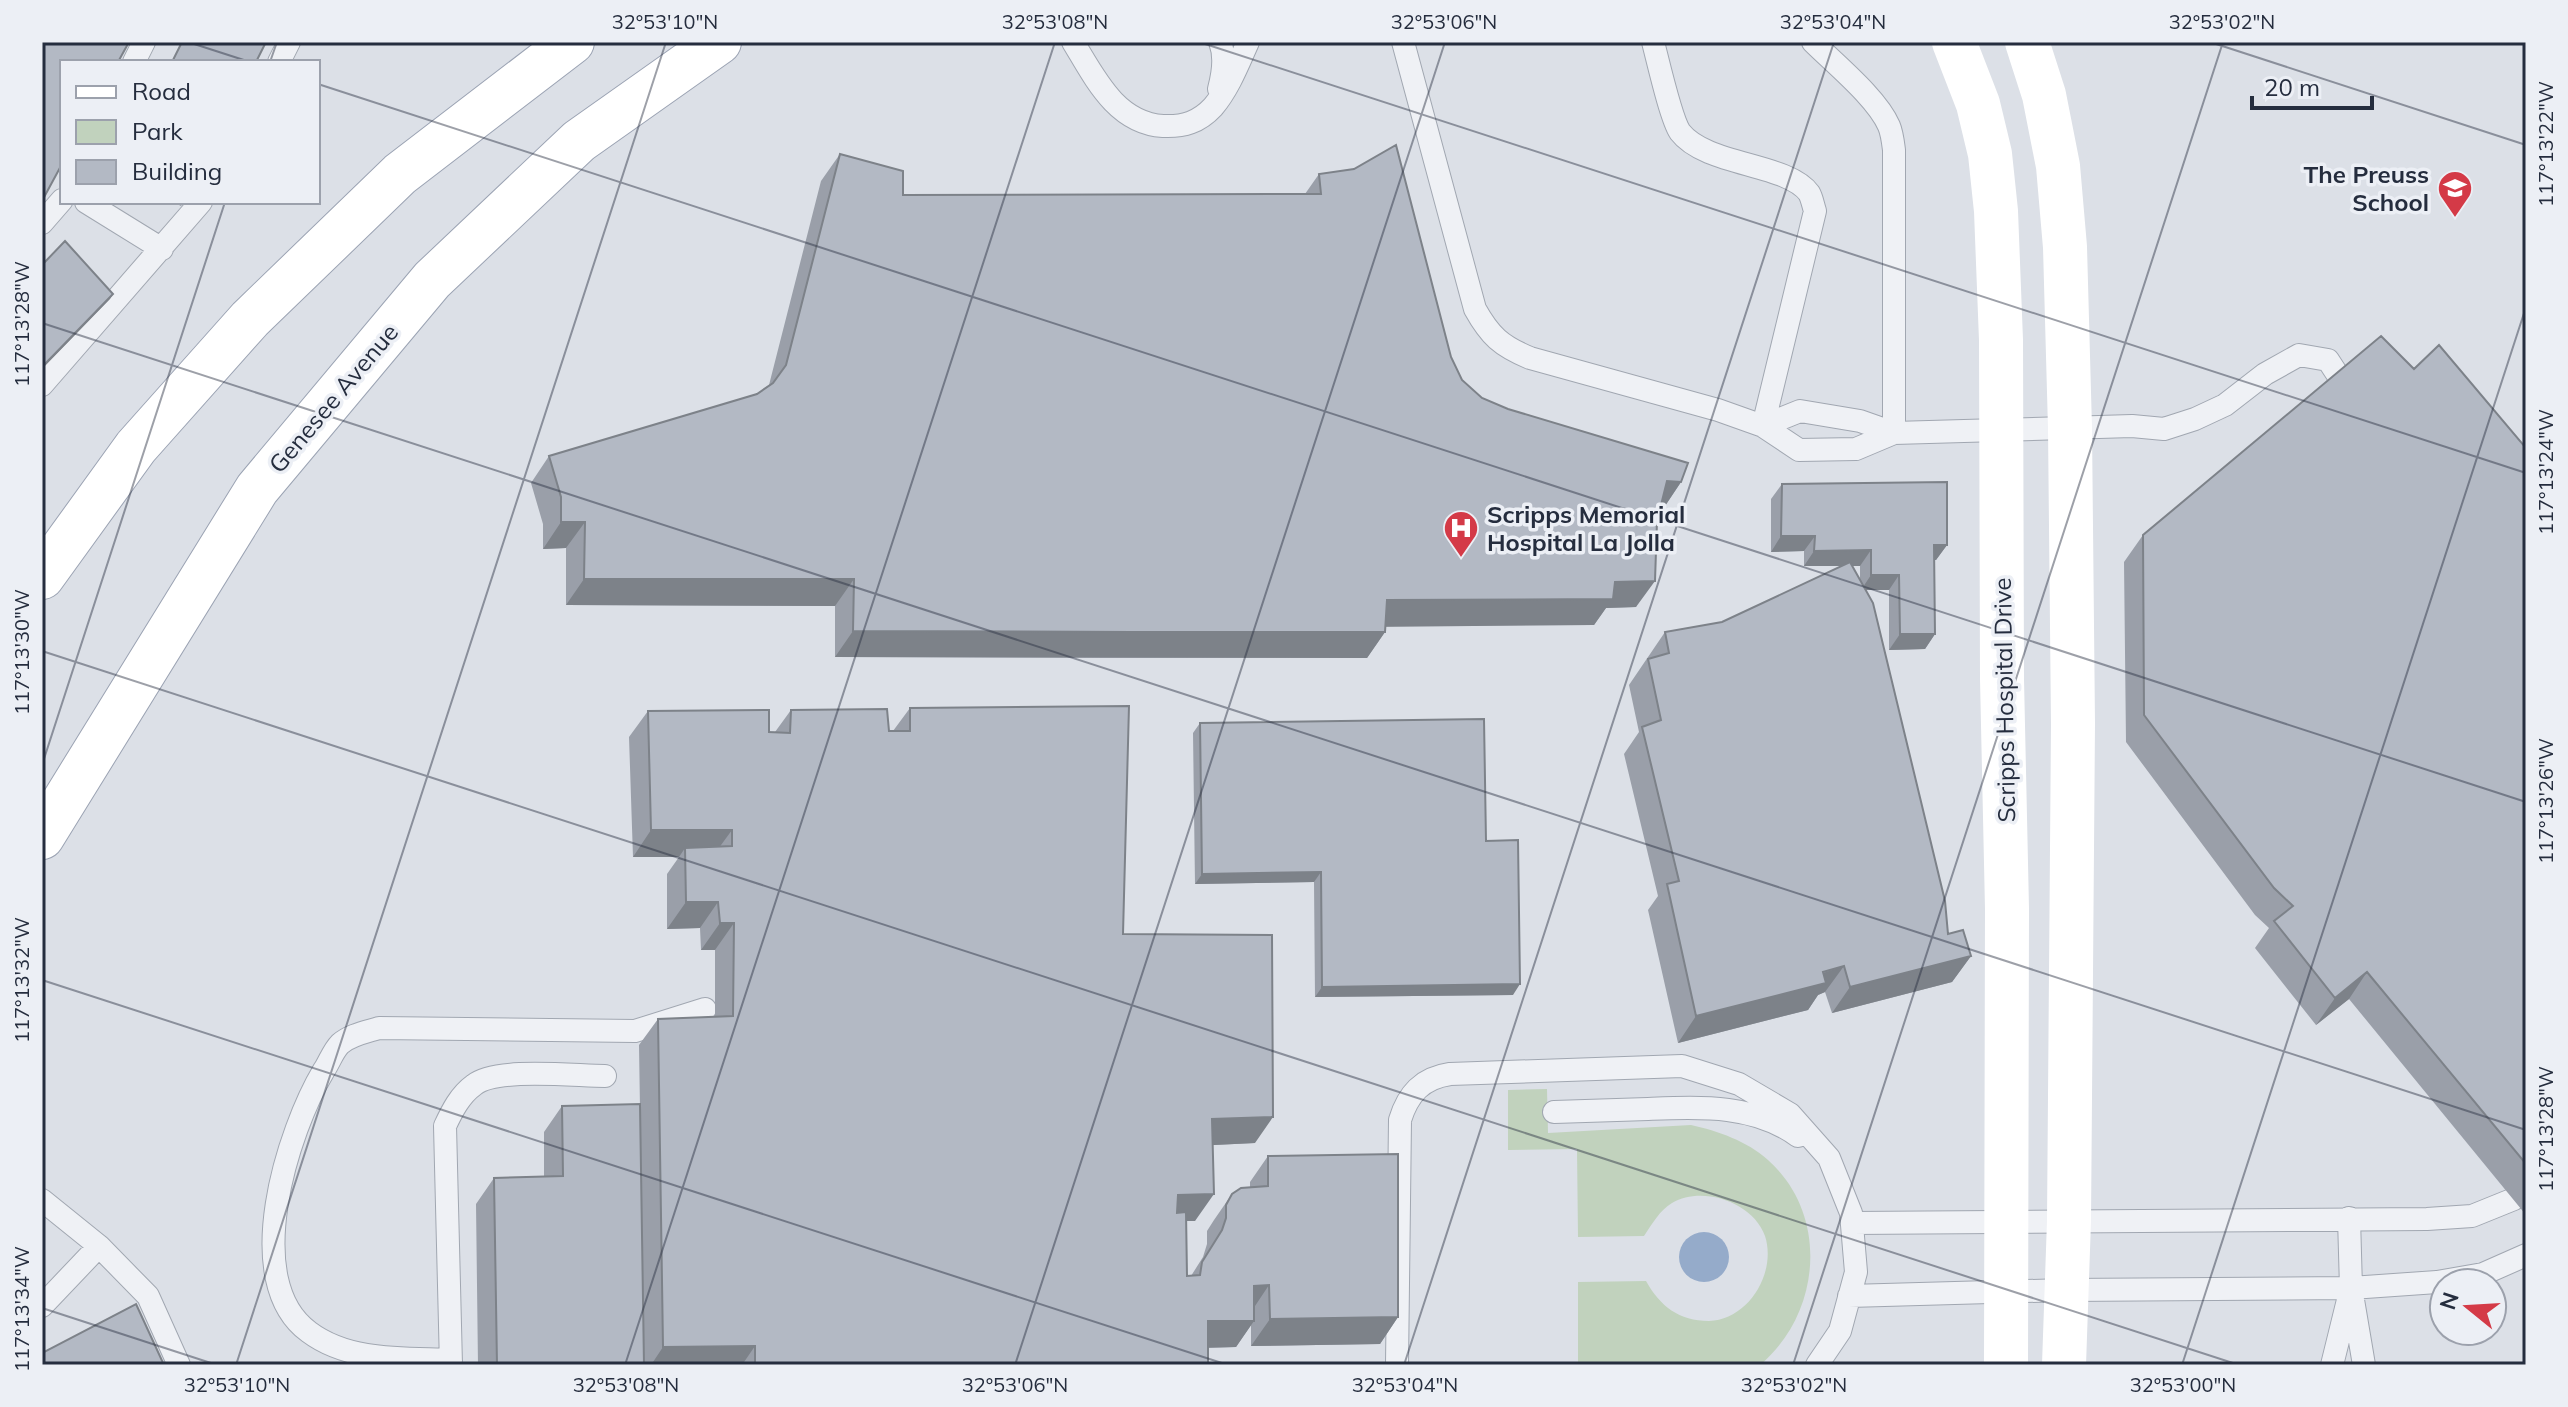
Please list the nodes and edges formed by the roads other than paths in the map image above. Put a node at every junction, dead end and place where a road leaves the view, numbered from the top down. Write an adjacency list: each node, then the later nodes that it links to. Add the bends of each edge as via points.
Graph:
1 (144, 42): 13 (lane)
2 (289, 42): 14 (lane)
3 (572, 42): 27 (street, via 400,174 250,319 136,447)
4 (719, 42): 28 (street, Genesee Avenue, via 579,141 432,280 257,489)
5 (1073, 42): 15 (lane, via 1109,98 1127,115 1150,125 1177,127 1198,121)
6 (1220, 42): 15 (lane, via 1222,78)
7 (1248, 42): 15 (lane)
8 (1403, 42): 23 (lane, via 1475,309 1488,332 1530,358)
9 (1653, 42): 23 (lane, via 1678,129 1688,141 1797,182 1813,202)
10 (1813, 42): 26 (lane, via 1872,101 1891,129)
11 (1954, 42): 24 (street, Scripps Hospital Drive, via 1990,154)
12 (2027, 42): 25 (street, via 2058,166)
13 (135, 60)
14 (280, 60)
15 (1214, 106)
16 (60, 202): 19 (lane)
17 (89, 204): 20 (lane)
18 (199, 204): 20 (lane)
19 (42, 223)
20 (162, 249): 22 (lane)
21 (2341, 380): 25 (lane, via 2328,360 2299,355 2225,405 2164,429)
22 (42, 385)
23 (1763, 426): 26 (lane, via 1800,411); 26 (lane, via 1799,450 1856,449)
24 (2001, 428): 25 (lane); 26 (lane); 36 (street, Scripps Hospital Drive)
25 (2070, 428): 37 (street)
26 (1894, 433)
27 (42, 577)
28 (42, 837)
29 (705, 1009): 47 (lane, via 635,1031 379,1028 340,1045 299,1121 280,1182 275,1277 283,1302 307,1332 334,1346 374,1357)
30 (605, 1076): 47 (lane, via 499,1075 475,1083 455,1105 445,1126)
31 (1554, 1112): 32 (lane, via 1707,1107 1743,1112 1784,1126)
32 (1829, 1158): 38 (lane); 49 (lane, via 1790,1114 1739,1084 1682,1066 1433,1077 1417,1087 1400,1120)
33 (2514, 1199): 35 (lane, via 2472,1216)
34 (42, 1200): 39 (lane)
35 (2349, 1218): 37 (lane); 41 (lane)
36 (2008, 1221): 37 (lane); 38 (lane); 43 (street, Scripps Hospital Drive)
37 (2069, 1221): 42 (street)
38 (1852, 1223): 44 (lane, via 1856,1272)
39 (99, 1246): 45 (lane); 48 (lane, via 148,1296)
40 (2526, 1255): 41 (lane, via 2483,1274)
41 (2351, 1288): 42 (lane); 54 (lane); 55 (lane)
42 (2065, 1290): 43 (lane); 53 (street)
43 (2008, 1292): 44 (lane); 52 (street, Scripps Hospital Drive)
44 (1849, 1296): 46 (lane)
45 (42, 1306)
46 (1840, 1331): 50 (lane); 51 (lane)
47 (451, 1362)
48 (179, 1365)
49 (1397, 1365)
50 (1803, 1365)
51 (1817, 1365)
52 (2006, 1365)
53 (2064, 1365)
54 (2332, 1365)
55 (2364, 1365)

